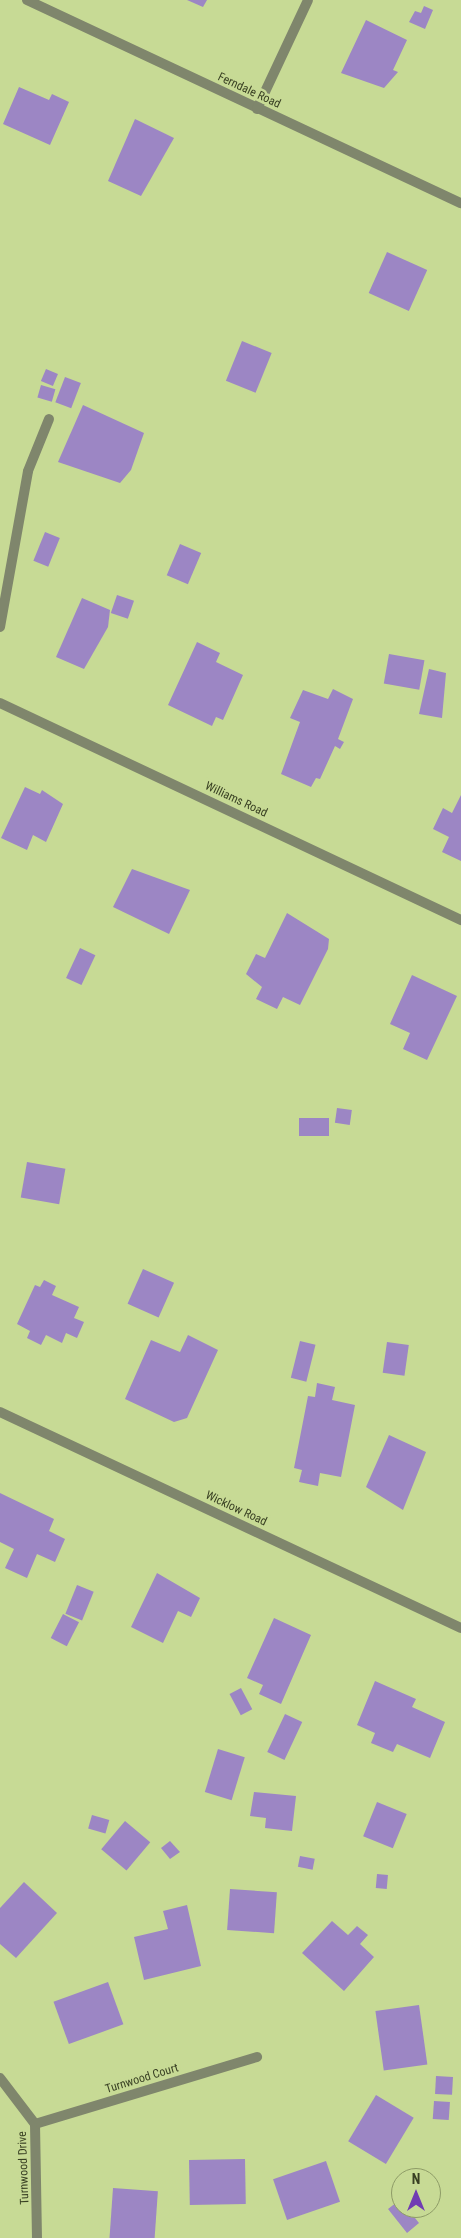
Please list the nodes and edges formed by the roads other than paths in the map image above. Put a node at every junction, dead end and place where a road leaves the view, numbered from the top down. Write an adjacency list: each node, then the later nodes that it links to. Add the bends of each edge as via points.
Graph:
1 (27, 0): 3 (street, Ferndale Road)
2 (308, 0): 3 (street)
3 (257, 109): 4 (street, Ferndale Road)
4 (461, 203)
5 (49, 419): 6 (street, via 28,471)
6 (0, 627)
7 (0, 703): 8 (street, Williams Road)
8 (461, 920)
9 (0, 1412): 10 (street, Wicklow Road)
10 (461, 1628)
11 (257, 2057): 13 (street, Turnwood Court)
12 (0, 2078): 13 (street, Turnwood Drive)
13 (35, 2124): 14 (street, Turnwood Drive)
14 (37, 2238)

